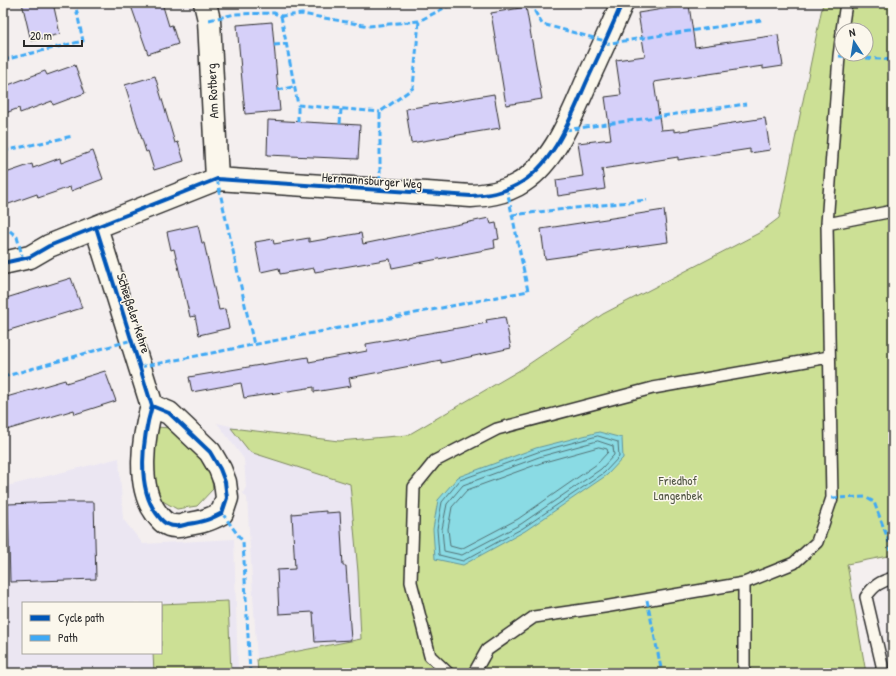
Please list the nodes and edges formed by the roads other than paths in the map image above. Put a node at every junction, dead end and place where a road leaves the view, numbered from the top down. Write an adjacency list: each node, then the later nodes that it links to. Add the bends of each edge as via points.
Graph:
1 (205, 3): 6 (street, Am Rotberg, via 209,20)
2 (622, 3): 6 (street, Hermannsburger Weg, via 565,130 539,167 519,184 507,190 471,196)
3 (846, 3): 4 (lane)
4 (843, 22)
5 (839, 62): 8 (lane)
6 (216, 179): 9 (street, Hermannsburger Weg)
7 (893, 211): 8 (lane)
8 (827, 224): 11 (lane)
9 (96, 227): 10 (street, Hermannsburger Weg, via 49,246 30,257); 12 (street, Scheeßeler Kehre)
10 (3, 263)
11 (829, 357): 14 (lane, via 832,498 817,542 794,563); 15 (lane, via 653,388 504,427 435,461 414,487 411,582 430,656)
12 (152, 406): 12 (street, via 147,424 142,478 151,507 162,522 175,526 209,521 222,513 227,498 220,469 210,452 169,412)
13 (893, 578): 18 (lane, via 872,587 866,597)
14 (744, 583): 16 (lane, via 534,617 487,650); 17 (lane)
15 (448, 673)
16 (474, 673)
17 (744, 673)
18 (882, 673)

